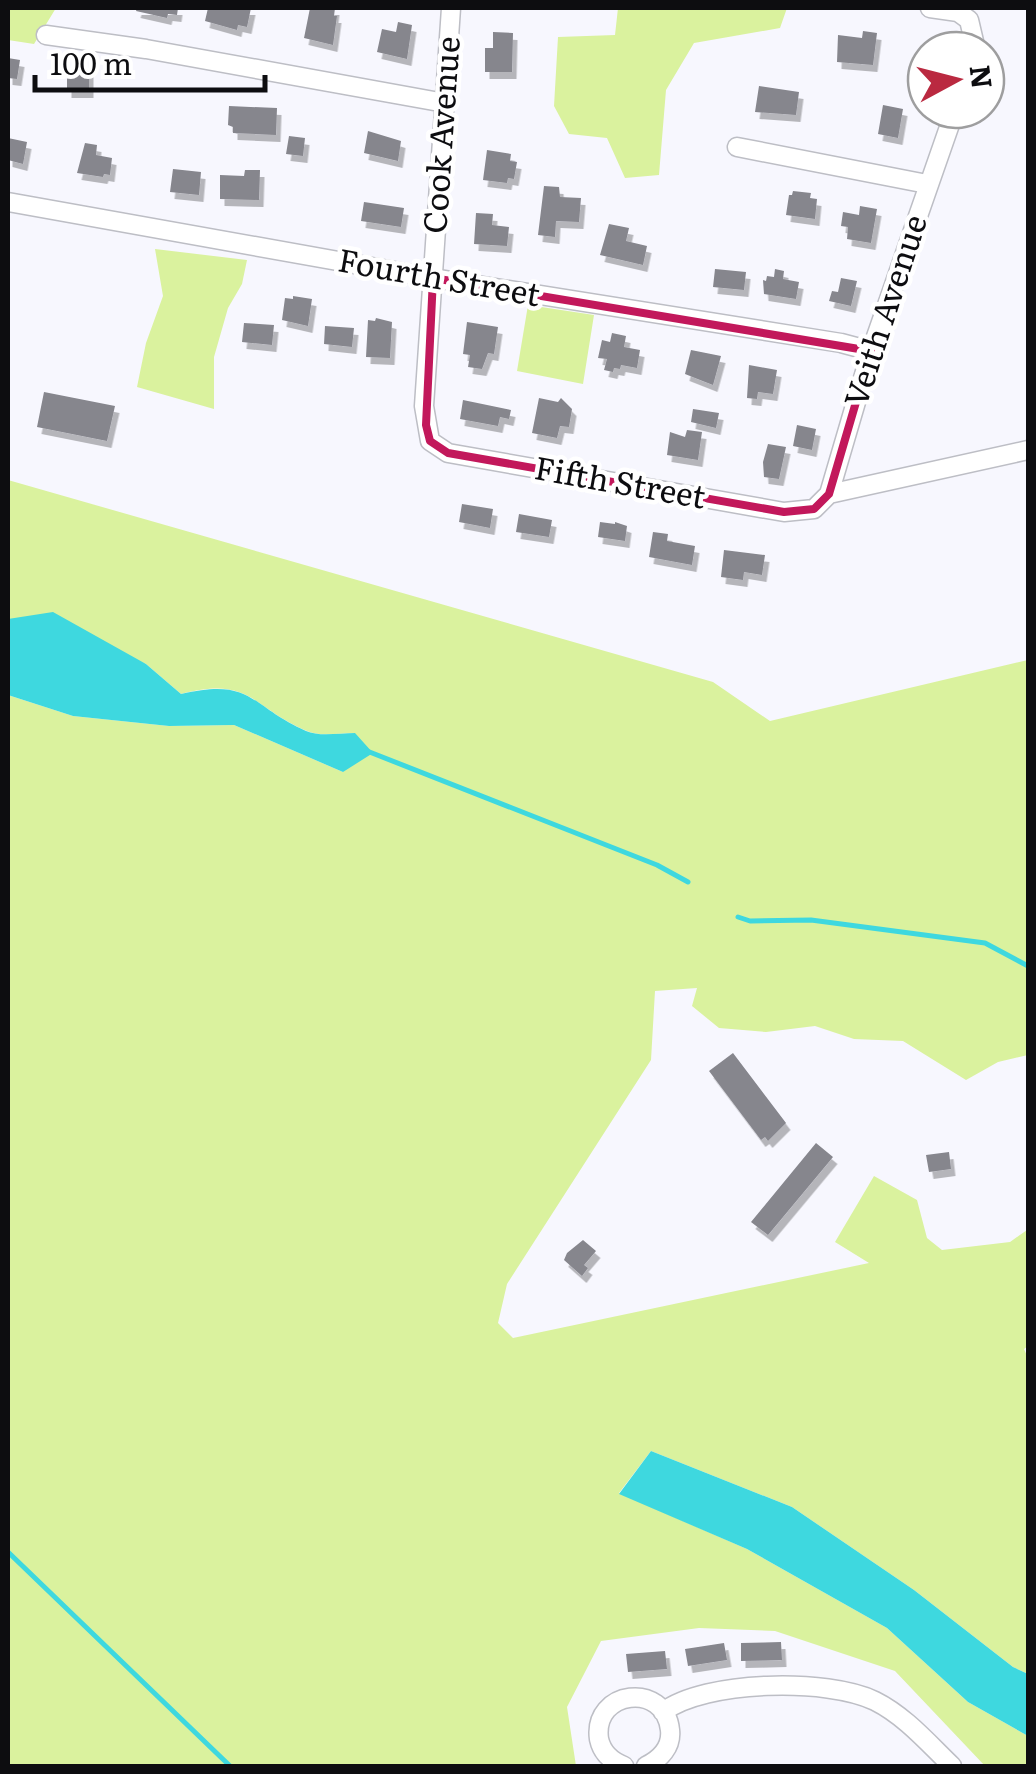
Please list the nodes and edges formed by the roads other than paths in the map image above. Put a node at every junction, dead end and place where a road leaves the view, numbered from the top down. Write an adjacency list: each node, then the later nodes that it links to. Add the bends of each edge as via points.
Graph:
1 (451, 8): 5 (street, Cook Avenue)
2 (930, 8): 3 (street, via 958,12)
3 (971, 30)
4 (46, 34): 5 (street)
5 (445, 103): 10 (street, Cook Avenue)
6 (947, 130): 8 (street, Veith Avenue)
7 (737, 147): 8 (street)
8 (927, 184): 11 (street, Veith Avenue)
9 (8, 202): 10 (street, Fourth Street)
10 (433, 278): 11 (street, Fourth Street); 12 (street, Cook Avenue, via 424,406)
11 (871, 351): 14 (street, Veith Avenue)
12 (430, 441): 15 (street, Fifth Street, via 467,456 784,512)
13 (1028, 450): 14 (street)
14 (829, 494): 15 (street, Veith Avenue)
15 (814, 509)
16 (663, 1712): 17 (street, via 638,1696 620,1698 605,1710 598,1728 601,1747); 18 (street, via 671,1737 664,1754); 19 (street, via 701,1694 807,1684 876,1701)
17 (624, 1766)
18 (646, 1766)
19 (952, 1766)

